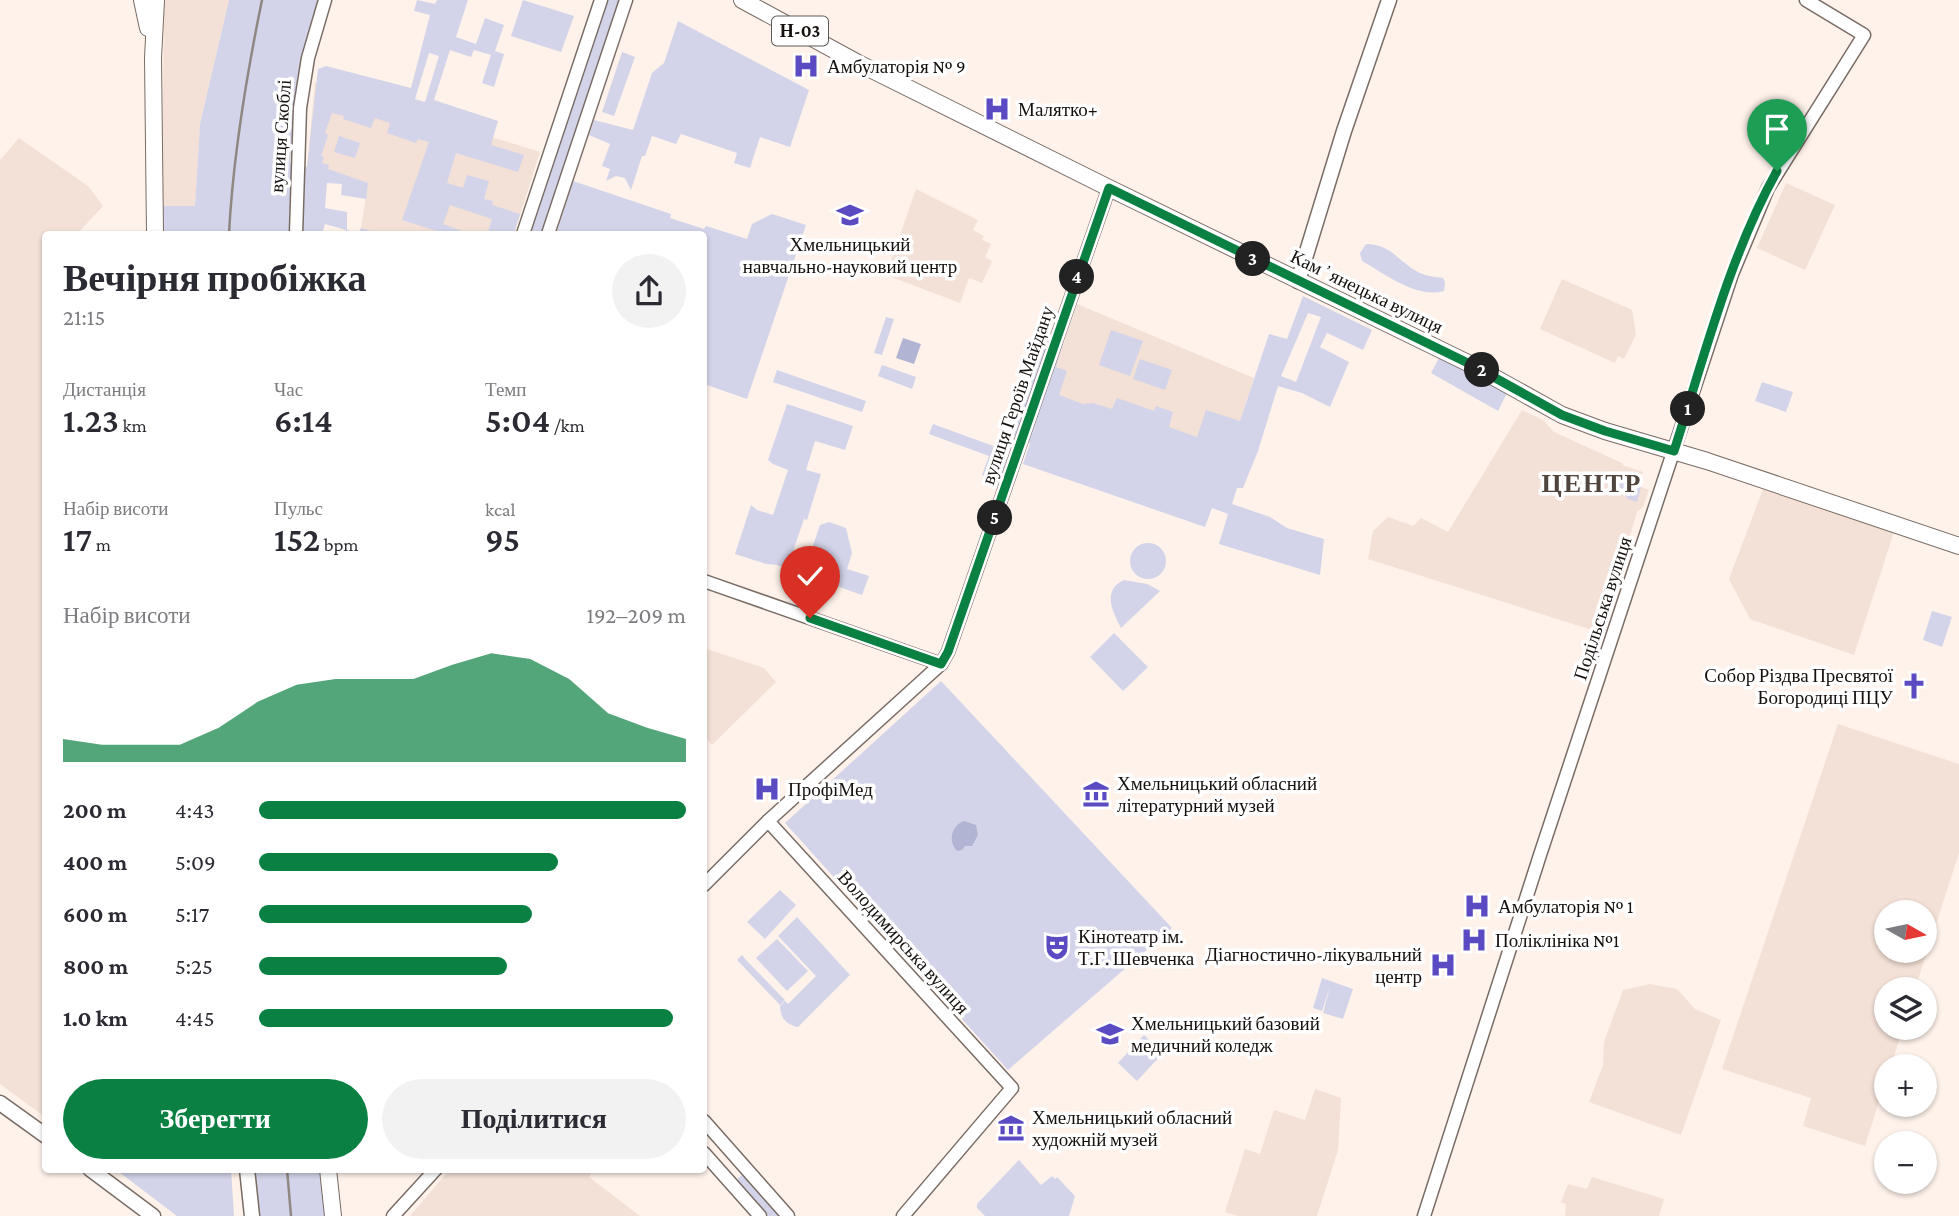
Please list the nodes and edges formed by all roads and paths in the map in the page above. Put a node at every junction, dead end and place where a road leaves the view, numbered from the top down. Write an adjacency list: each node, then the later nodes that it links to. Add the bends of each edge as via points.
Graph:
1 (142, 0): 9 (main road)
2 (156, 0): 9 (main road)
3 (325, 0): 12 (street, вулиця Скоблі, via 302,98)
4 (601, 0): 13 (street)
5 (626, 0): 14 (street)
6 (742, 0): 10 (main road, Камʼянецька вулиця / Н-03)
7 (1389, 0): 15 (main road)
8 (1806, 0): 16 (street, Подільська вулиця, via 1864,34 1768,188 1731,274)
9 (153, 58): 11 (main road)
10 (1109, 188): 15 (main road, Камʼянецька вулиця / Н-03); 19 (street, вулиця Героїв Майдану)
11 (155, 231)
12 (296, 231)
13 (524, 231)
14 (549, 231)
15 (1298, 281): 16 (main road, Камʼянецька вулиця / Н-03, via 1472,365 1562,415)
16 (1674, 451): 17 (main road, Камʼянецька вулиця); 37 (street, Подільська вулиця)
17 (1959, 546)
18 (707, 582): 19 (street)
19 (941, 664): 20 (street, вулиця Героїв Майдану)
20 (768, 821): 21 (street, вулиця Героїв Майдану); 36 (street, Володимирська вулиця, via 1012,1088)
21 (707, 882)
22 (0, 1103): 24 (main road)
23 (707, 1124): 35 (street)
24 (42, 1133)
25 (707, 1156): 34 (street)
26 (95, 1173): 30 (main road)
27 (247, 1173): 31 (main road)
28 (328, 1173): 32 (main road)
29 (432, 1173): 33 (street)
30 (153, 1216)
31 (252, 1216)
32 (333, 1216)
33 (393, 1216)
34 (760, 1216)
35 (788, 1216)
36 (903, 1216)
37 (1424, 1216)

